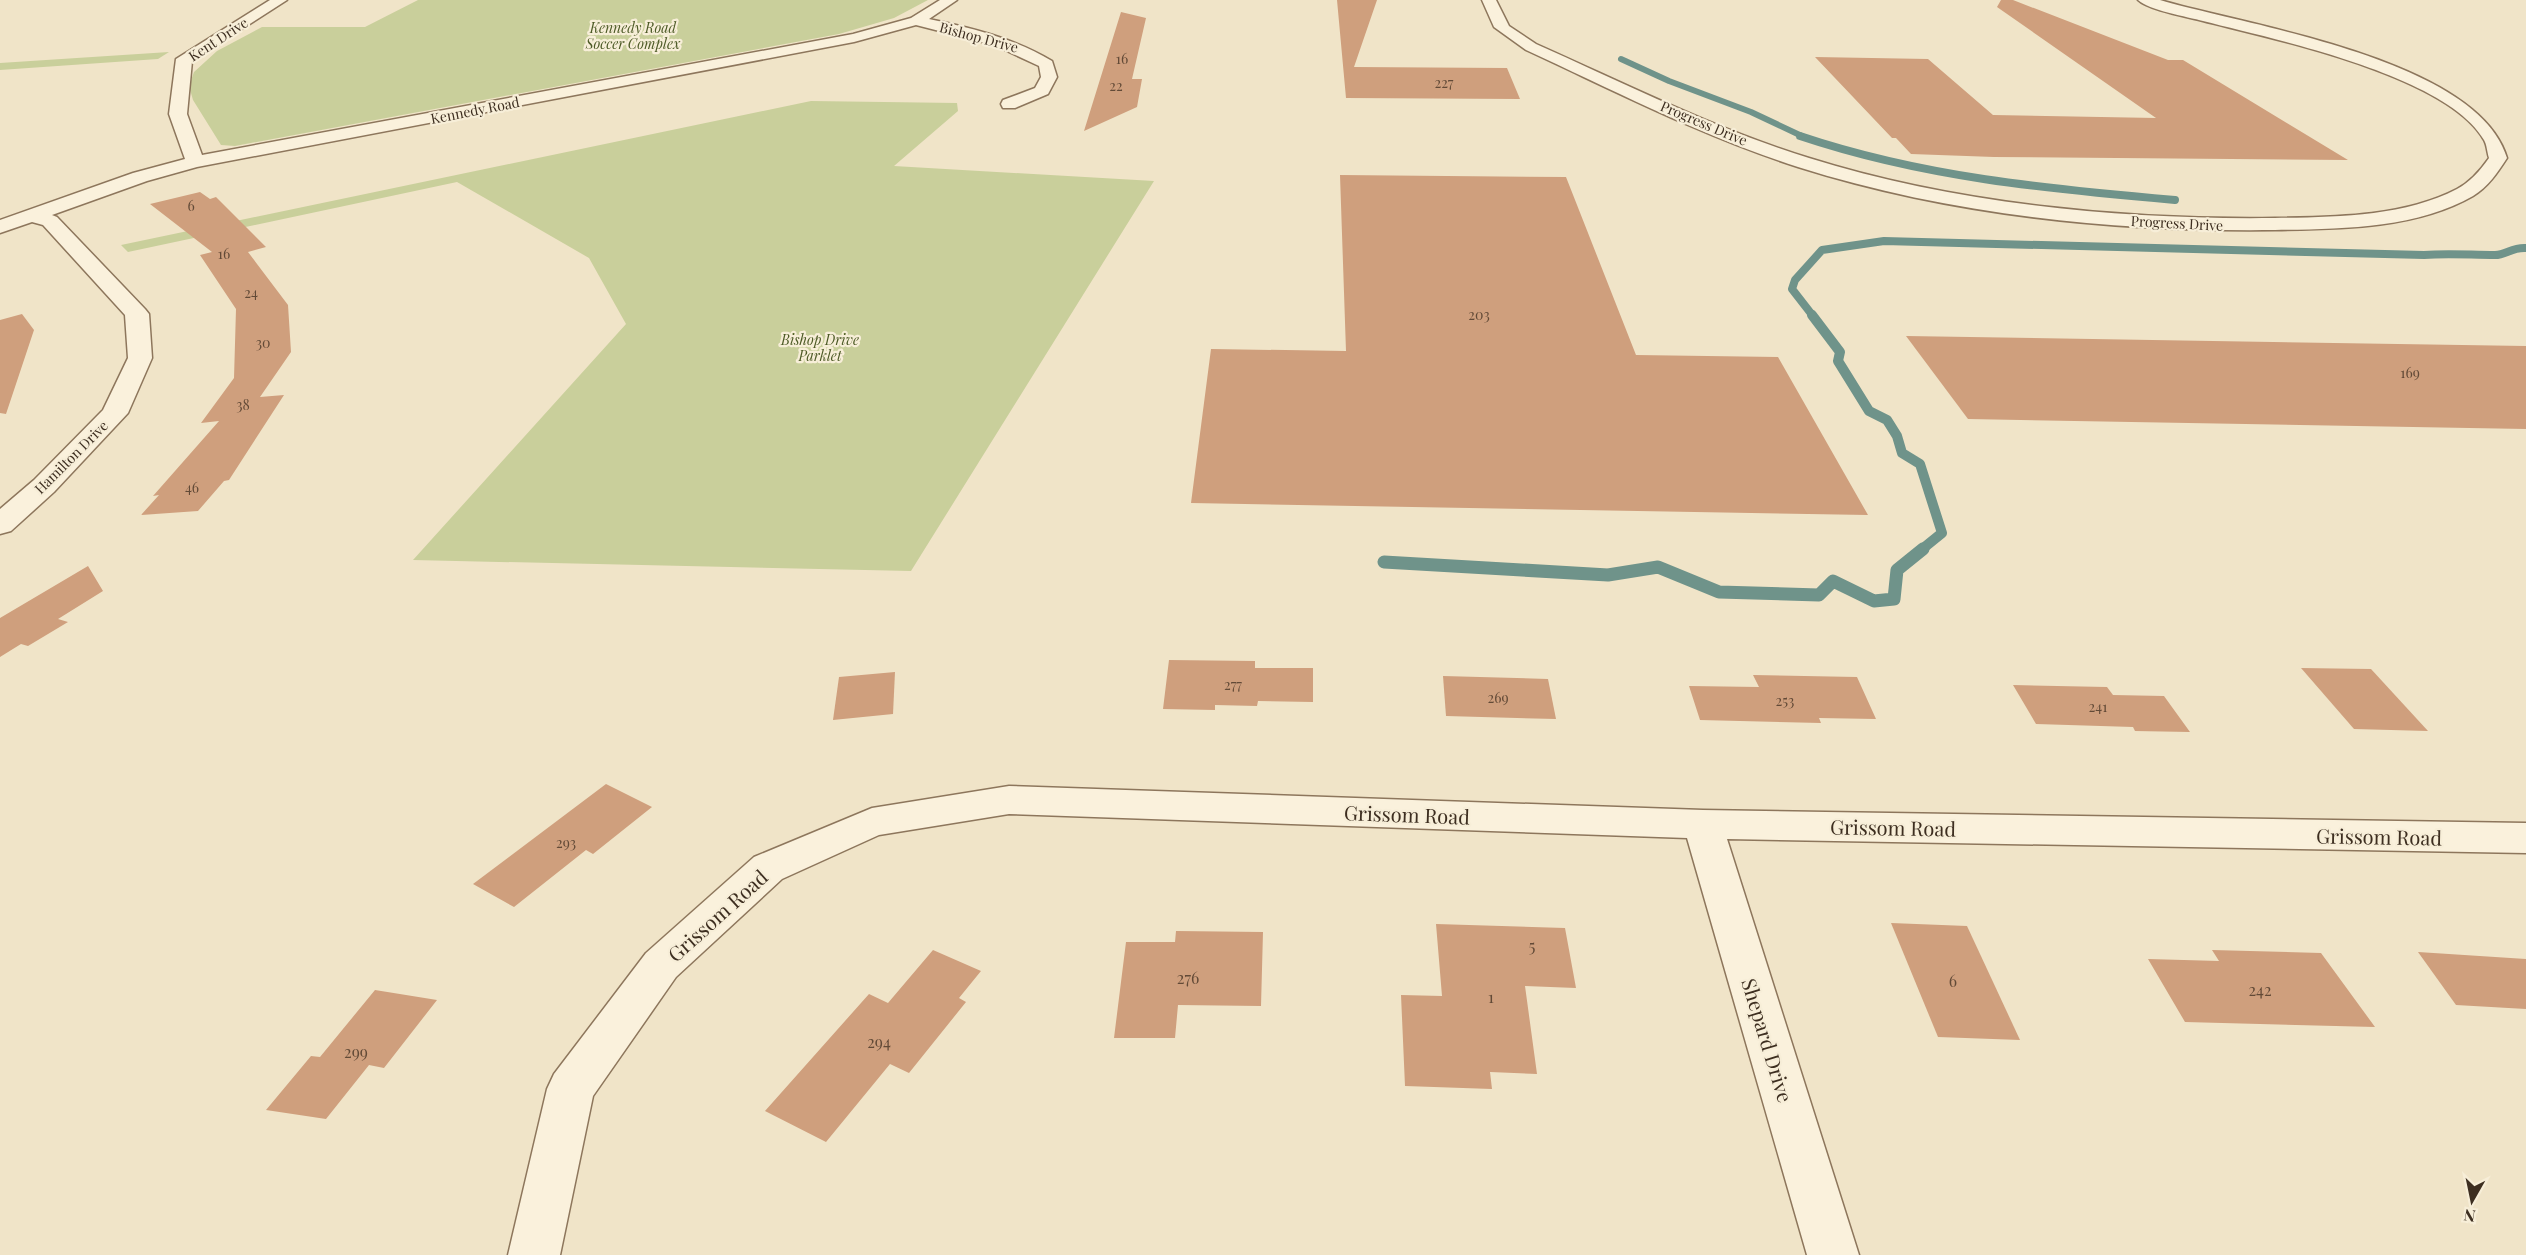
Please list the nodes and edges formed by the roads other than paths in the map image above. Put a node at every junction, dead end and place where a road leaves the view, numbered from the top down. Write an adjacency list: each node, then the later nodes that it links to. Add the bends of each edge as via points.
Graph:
1 (280, 0): 7 (street, Kent Drive, via 184,59 178,114)
2 (950, 0): 5 (street, Kennedy Road)
3 (1490, 0): 4 (street, Progress Drive, via 1494,20 1531,47 1711,127 1848,175 1994,205 2170,224 2337,223 2406,213 2459,196 2483,180 2498,158 2492,138 2472,116 2392,71 2323,47 2188,15)
4 (2145, 0)
5 (916, 21): 6 (street, Bishop Drive, via 1001,41 1026,50 1046,64 1049,77 1042,91); 7 (street, Kennedy Road, via 854,38)
6 (1009, 104)
7 (195, 162): 8 (street, Kennedy Road)
8 (31, 216): 9 (street, Kennedy Road); 10 (street, Hamilton Drive, via 50,221 137,314 140,358 115,413)
9 (0, 227)
10 (0, 525)
11 (1703, 824): 12 (street, Grissom Road); 13 (street, Grissom Road, via 1009,800 872,822 768,868 661,965 571,1089); 14 (street, Shepard Drive)
12 (2526, 838)
13 (534, 1255)
14 (1833, 1255)

